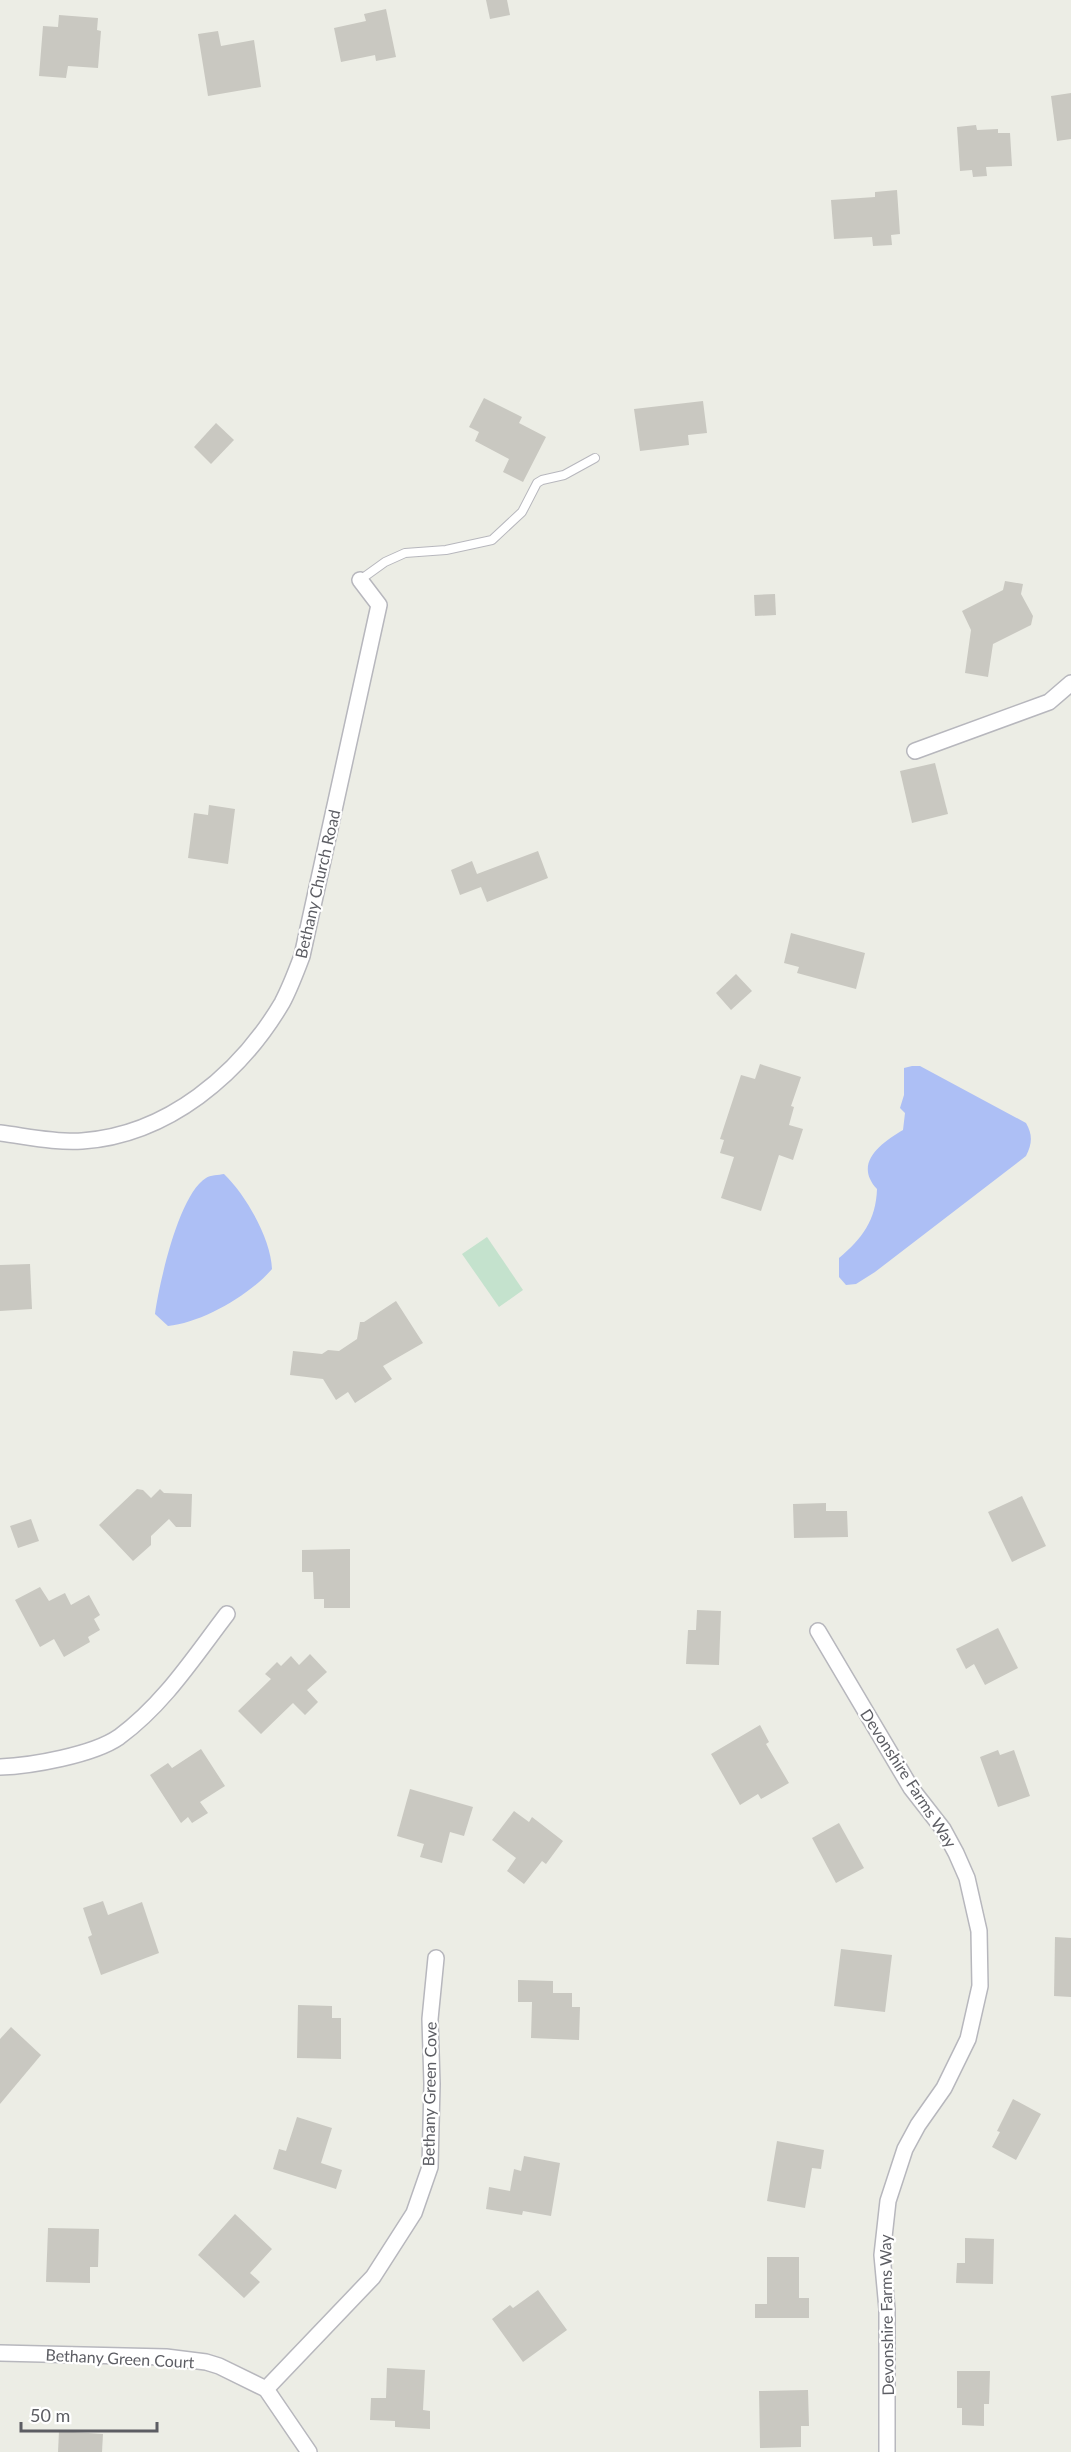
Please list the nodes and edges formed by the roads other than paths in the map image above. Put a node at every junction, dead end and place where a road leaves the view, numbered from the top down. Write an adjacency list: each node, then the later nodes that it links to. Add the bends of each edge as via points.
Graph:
1 (596, 458): 2 (lane, via 564,475 537,483 522,512 492,540 446,550 405,553)
2 (360, 580): 5 (street, Bethany Church Road, via 379,605 305,946 283,1001 260,1038 231,1070 197,1098 137,1130 80,1142)
3 (1071, 683): 4 (street, via 1048,702)
4 (915, 751)
5 (0, 1133)
6 (227, 1614): 8 (street, via 163,1698 117,1738 60,1758)
7 (818, 1631): 13 (street, Devonshire Farms Way, via 911,1788 944,1829 957,1853 980,1931 980,1986 968,2039 944,2088 905,2149 888,2201 882,2255 887,2310)
8 (0, 1767)
9 (436, 1958): 11 (street, Bethany Green Cove, via 429,2019 430,2168 414,2213 373,2277)
10 (0, 2353): 11 (street, Bethany Green Court, via 166,2357 206,2362)
11 (266, 2389): 12 (street, Bethany Green Court)
12 (309, 2452)
13 (887, 2452)

